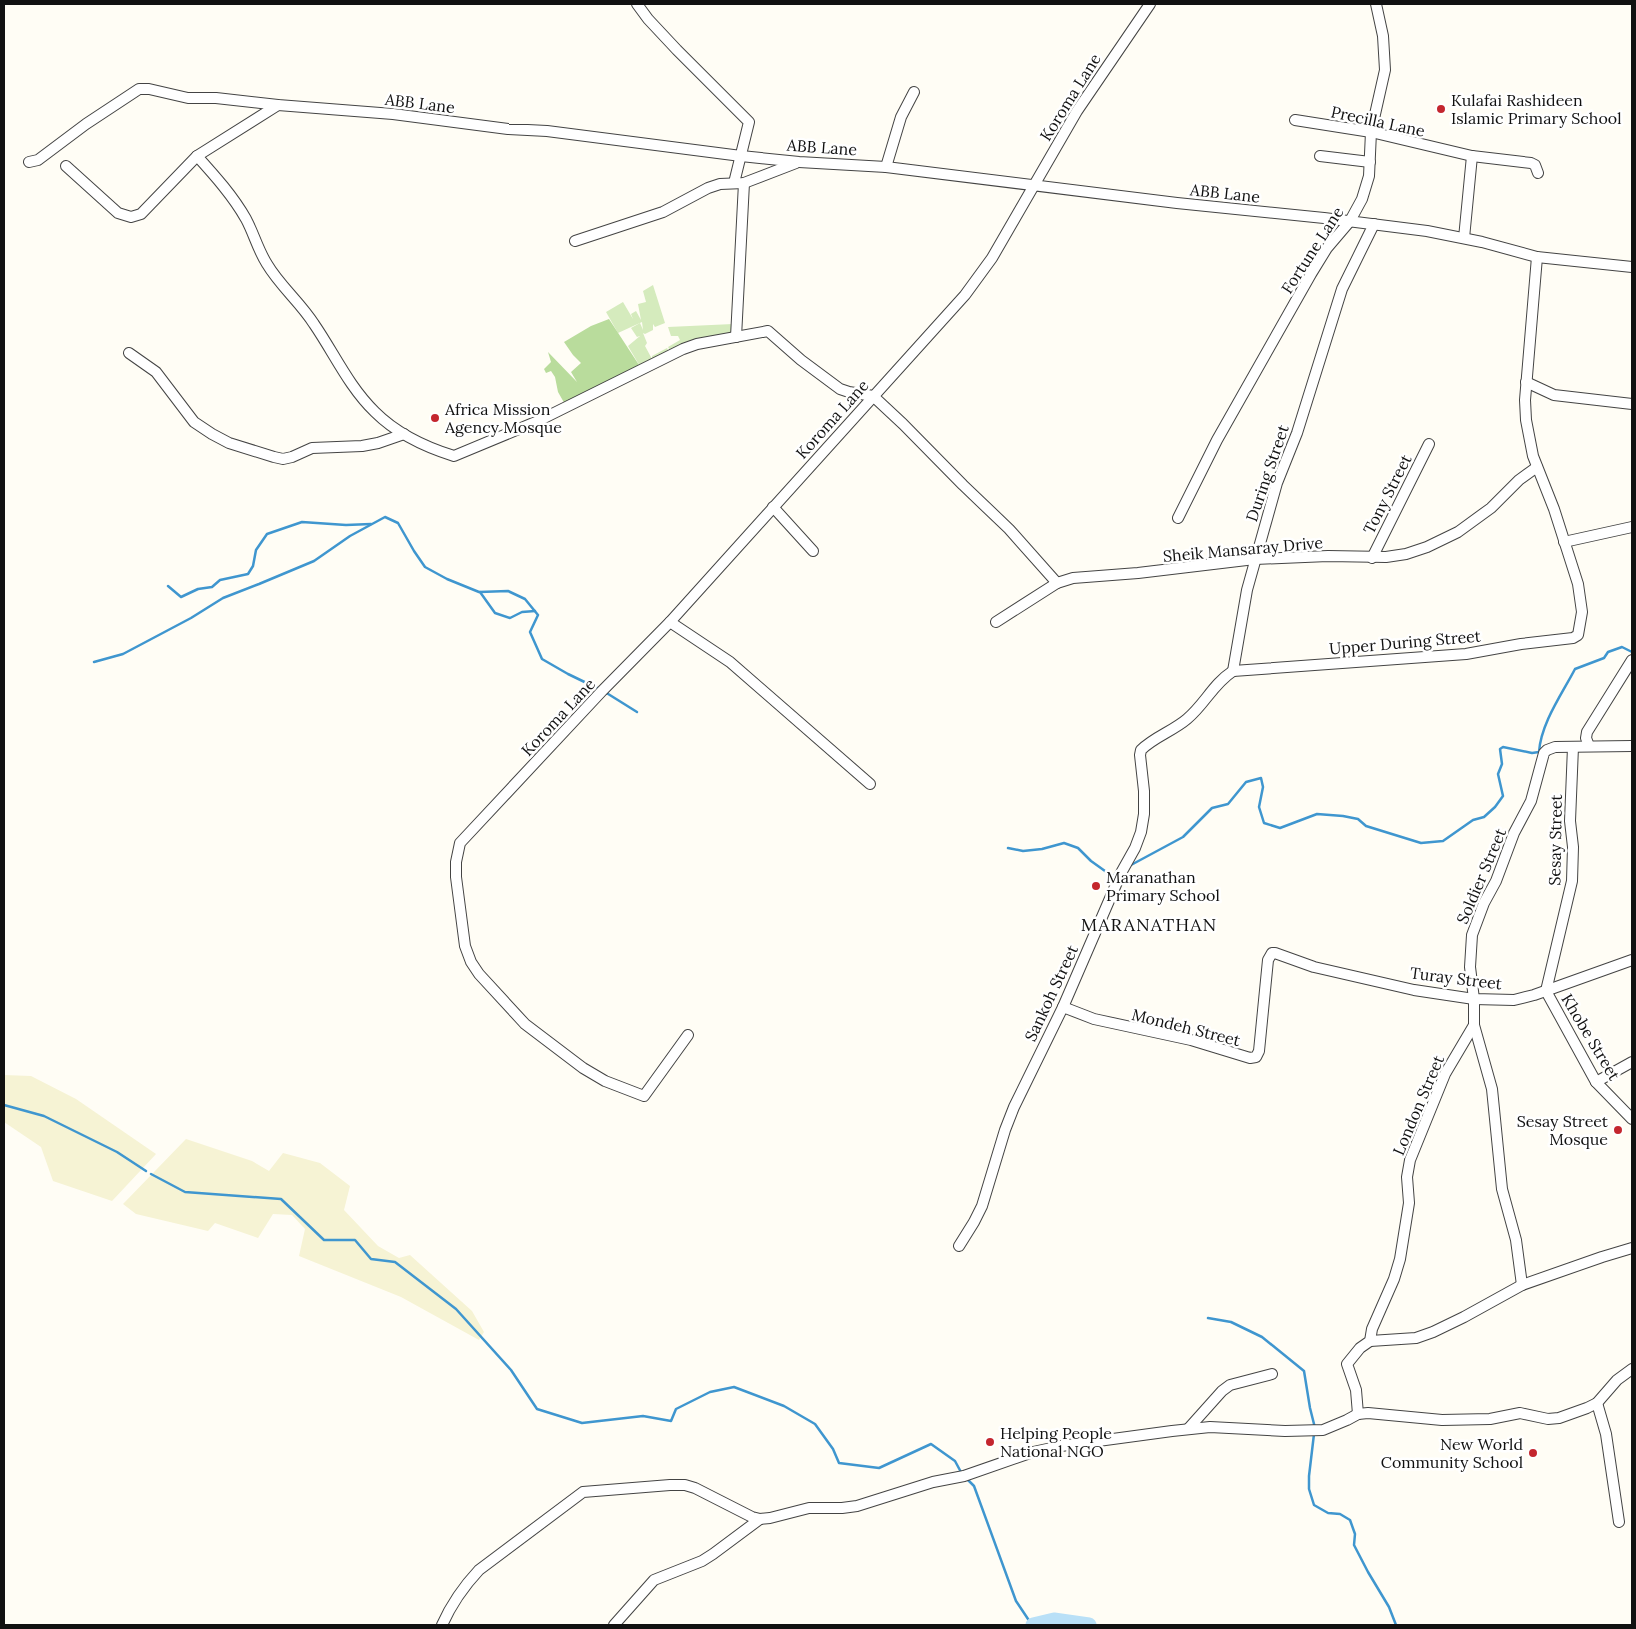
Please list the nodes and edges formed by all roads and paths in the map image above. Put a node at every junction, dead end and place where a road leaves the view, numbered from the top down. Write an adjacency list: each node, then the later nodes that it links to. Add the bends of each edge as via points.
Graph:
1 (637, 4): 9 (street, via 677,50 749,122)
2 (1150, 4): 19 (street, Koroma Lane, via 1077,111)
3 (1376, 4): 7 (street, Fortune Lane, via 1383,36 1385,70)
4 (914, 92): 16 (street, via 901,117)
5 (278, 105): 8 (street); 9 (street, ABB Lane, via 393,114); 12 (street, ABB Lane, via 188,98 139,89 38,160)
6 (1295, 120): 7 (street, Precilla Lane)
7 (1371, 132): 11 (street, Precilla Lane); 14 (street, Fortune Lane)
8 (198, 156): 15 (street, via 141,214 131,217 118,213); 31 (street, via 235,202 266,264 313,322 363,399)
9 (741, 156): 13 (street, ABB Lane); 18 (street)
10 (1320, 156): 14 (street)
11 (1472, 156): 17 (street, Precilla Lane, via 1534,164); 22 (street)
12 (29, 162)
13 (799, 162): 16 (street, ABB Lane); 18 (street)
14 (1370, 162): 20 (street, Fortune Lane, via 1370,176)
15 (66, 166)
16 (886, 167): 19 (street, ABB Lane)
17 (1538, 173)
18 (739, 183): 23 (street, via 708,188 663,212); 26 (street)
19 (1035, 185): 20 (street, ABB Lane); 29 (street, Koroma Lane, via 992,258 965,295)
20 (1350, 221): 21 (street, ABB Lane); 35 (street, Fortune Lane, via 1327,248 1311,274 1217,440)
21 (1374, 224): 22 (street, ABB Lane); 40 (street, During Street, via 1342,289)
22 (1464, 238): 24 (street, ABB Lane)
23 (575, 241)
24 (1537, 257): 25 (street, ABB Lane); 28 (street)
25 (1632, 267)
26 (736, 337): 29 (street, via 768,331 840,389); 31 (street, via 683,349 538,421 454,456)
27 (129, 353): 31 (street, via 156,372 194,422 229,443 274,457 292,457 312,448 362,446)
28 (1526, 382): 30 (street, via 1554,395); 33 (street, via 1526,420)
29 (873, 396): 34 (street, Koroma Lane); 41 (street, via 1009,529)
30 (1632, 404)
31 (404, 434)
32 (1429, 444): 39 (street, Tony Street)
33 (1536, 467): 37 (street); 39 (street, Sheik Mansaray Drive, via 1491,508 1458,532 1406,554)
34 (773, 507): 38 (street); 42 (street, Koroma Lane)
35 (1178, 518)
36 (1632, 527): 37 (street)
37 (1564, 542): 45 (street, Upper During Street, via 1582,612 1578,635 1573,638 1466,654)
38 (813, 551)
39 (1372, 558): 40 (street, Sheik Mansaray Drive)
40 (1255, 559): 41 (street, Sheik Mansaray Drive, via 1138,574 1072,578); 45 (street, During Street)
41 (1057, 583): 43 (street, Sheik Mansaray Drive)
42 (670, 622): 49 (street, via 730,662); 56 (street, Koroma Lane, via 460,843 456,877 465,946 471,962 525,1024 582,1068 644,1096)
43 (996, 622)
44 (1632, 660): 46 (street, via 1588,732)
45 (1233, 671): 54 (street, Sankoh Street, via 1221,679 1185,721 1141,750 1144,791 1141,832)
46 (1589, 746): 47 (street); 48 (street)
47 (1632, 746)
48 (1573, 747): 52 (street, Sesay Street, via 1570,802 1572,881); 53 (street, Soldier Street, via 1555,747 1547,750 1542,758 1531,801 1484,903 1472,935 1470,967)
49 (870, 784)
50 (1275, 953): 53 (street, Turay Street, via 1314,966 1414,990); 54 (street, Mondeh Street, via 1268,960 1259,1051 1250,1058 1191,1040 1094,1019)
51 (1632, 960): 52 (street, Turay Street)
52 (1546, 991): 53 (street, Turay Street, via 1514,1000); 58 (street, Khobe Street)
53 (1474, 999): 55 (street, Soldier Street)
54 (1063, 1007): 60 (street, Sankoh Street, via 1014,1107 982,1206)
55 (1474, 1025): 62 (street, Soldier Street, via 1492,1089 1502,1189 1516,1240); 63 (street, London Street, via 1445,1074 1410,1160 1407,1177 1409,1203 1400,1259)
56 (688, 1035)
57 (1632, 1062): 58 (street)
58 (1596, 1082): 59 (street, Khobe Street)
59 (1632, 1119)
60 (959, 1246)
61 (1632, 1248): 62 (street)
62 (1522, 1285): 63 (street, via 1433,1332 1416,1338)
63 (1370, 1340): 67 (street, London Street, via 1347,1364 1356,1390)
64 (1632, 1369): 66 (street, via 1617,1380)
65 (1272, 1374): 68 (street, via 1230,1385)
66 (1597, 1403): 67 (street, via 1548,1419 1520,1414 1472,1420); 70 (street, via 1606,1434)
67 (1358, 1414): 68 (street, via 1323,1430)
68 (1188, 1429): 69 (street, via 1060,1446 857,1506 810,1508)
69 (760, 1519): 71 (street, via 685,1485 583,1492 479,1570 469,1580); 72 (street, via 702,1561 654,1580)
70 (1619, 1522)
71 (442, 1625)
72 (614, 1625)

